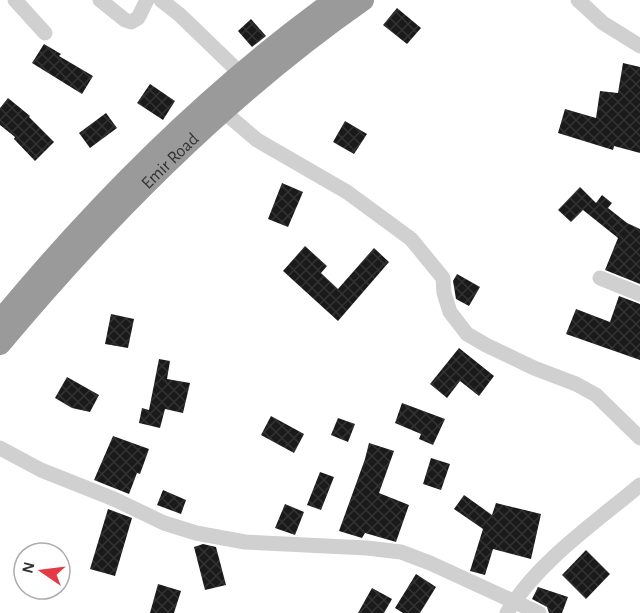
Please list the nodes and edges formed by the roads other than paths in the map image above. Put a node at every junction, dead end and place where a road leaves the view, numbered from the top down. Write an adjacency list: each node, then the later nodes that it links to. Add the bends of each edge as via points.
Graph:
1 (15, 0): 8 (street)
2 (100, 0): 3 (street, via 131,22 138,18)
3 (147, 0)
4 (161, 0): 10 (street)
5 (335, 0): 10 (highway, Emir Road)
6 (363, 0): 11 (highway, Emir Road, via 278,63)
7 (578, 0): 9 (street, via 603,23)
8 (45, 33)
9 (640, 46)
10 (240, 73): 14 (highway, Emir Road, via 92,215)
11 (223, 111): 15 (highway, Emir Road, via 131,200); 16 (street, via 256,140 346,192 411,239 443,278 450,312 467,334 596,395)
12 (600, 278): 13 (street)
13 (640, 294)
14 (0, 321)
15 (0, 344)
16 (640, 438)
17 (0, 448): 19 (street, via 164,523 245,542 401,552 430,563)
18 (640, 485): 19 (street, via 556,555)
19 (510, 608): 20 (street)
20 (539, 613)

